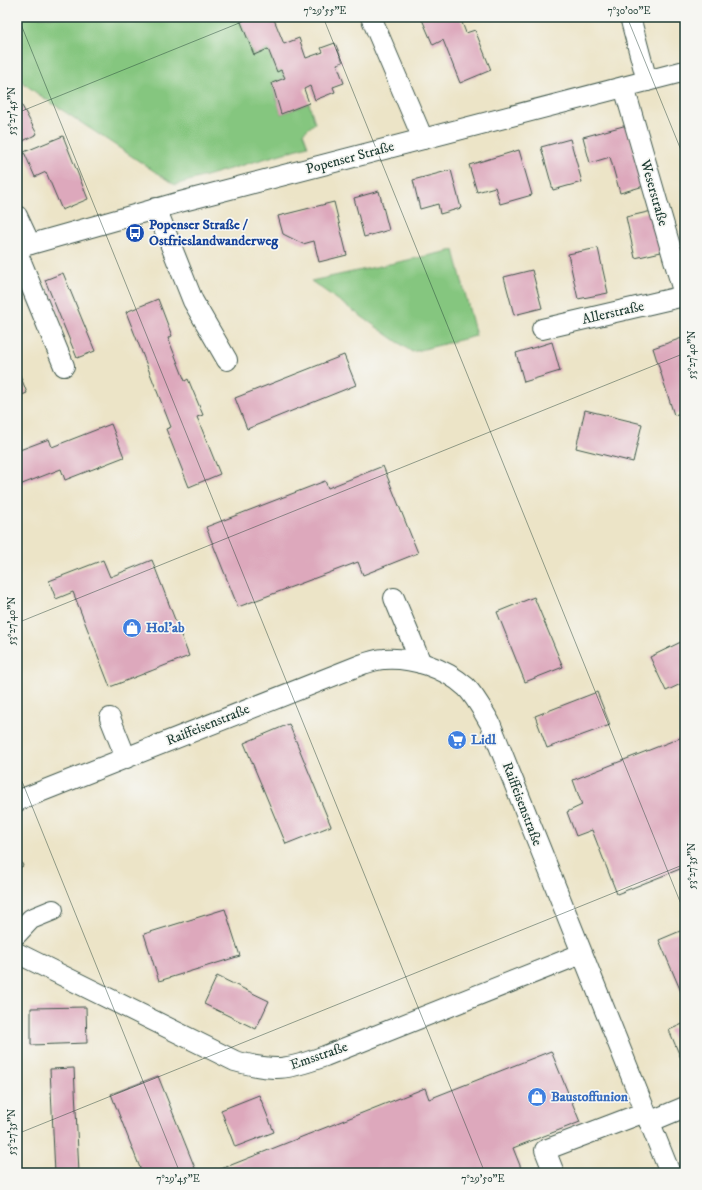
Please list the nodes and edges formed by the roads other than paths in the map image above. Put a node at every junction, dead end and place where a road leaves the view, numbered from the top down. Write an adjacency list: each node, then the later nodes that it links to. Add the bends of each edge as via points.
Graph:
1 (371, 17): 6 (street)
2 (630, 17): 4 (street)
3 (685, 71): 4 (street, Popenser Straße)
4 (647, 81): 5 (street, Popenser Straße)
5 (624, 87): 6 (street, Popenser Straße); 10 (street, Weserstraße)
6 (423, 139): 7 (street, Popenser Straße)
7 (156, 208): 9 (street, Popenser Straße); 12 (street, via 193,301)
8 (17, 216): 9 (street)
9 (21, 248): 13 (street)
10 (685, 297): 11 (street, Allerstraße)
11 (542, 329)
12 (227, 360)
13 (64, 366)
14 (394, 598): 15 (street)
15 (421, 663): 17 (street, Raiffeisenstraße, via 383,659 363,664); 22 (street, Raiffeisenstraße, via 447,674 466,687 490,723)
16 (110, 718): 17 (street)
17 (126, 758): 18 (street, Raiffeisenstraße)
18 (17, 801)
19 (53, 910): 20 (street, via 31,919)
20 (17, 934)
21 (17, 953): 22 (street, Emsstraße, via 235,1061 261,1068 280,1069 325,1056)
22 (581, 954): 24 (street, Raiffeisenstraße)
23 (685, 1107): 24 (street)
24 (647, 1117): 25 (street, via 545,1150); 26 (street, Raiffeisenstraße)
25 (554, 1173)
26 (670, 1173)

